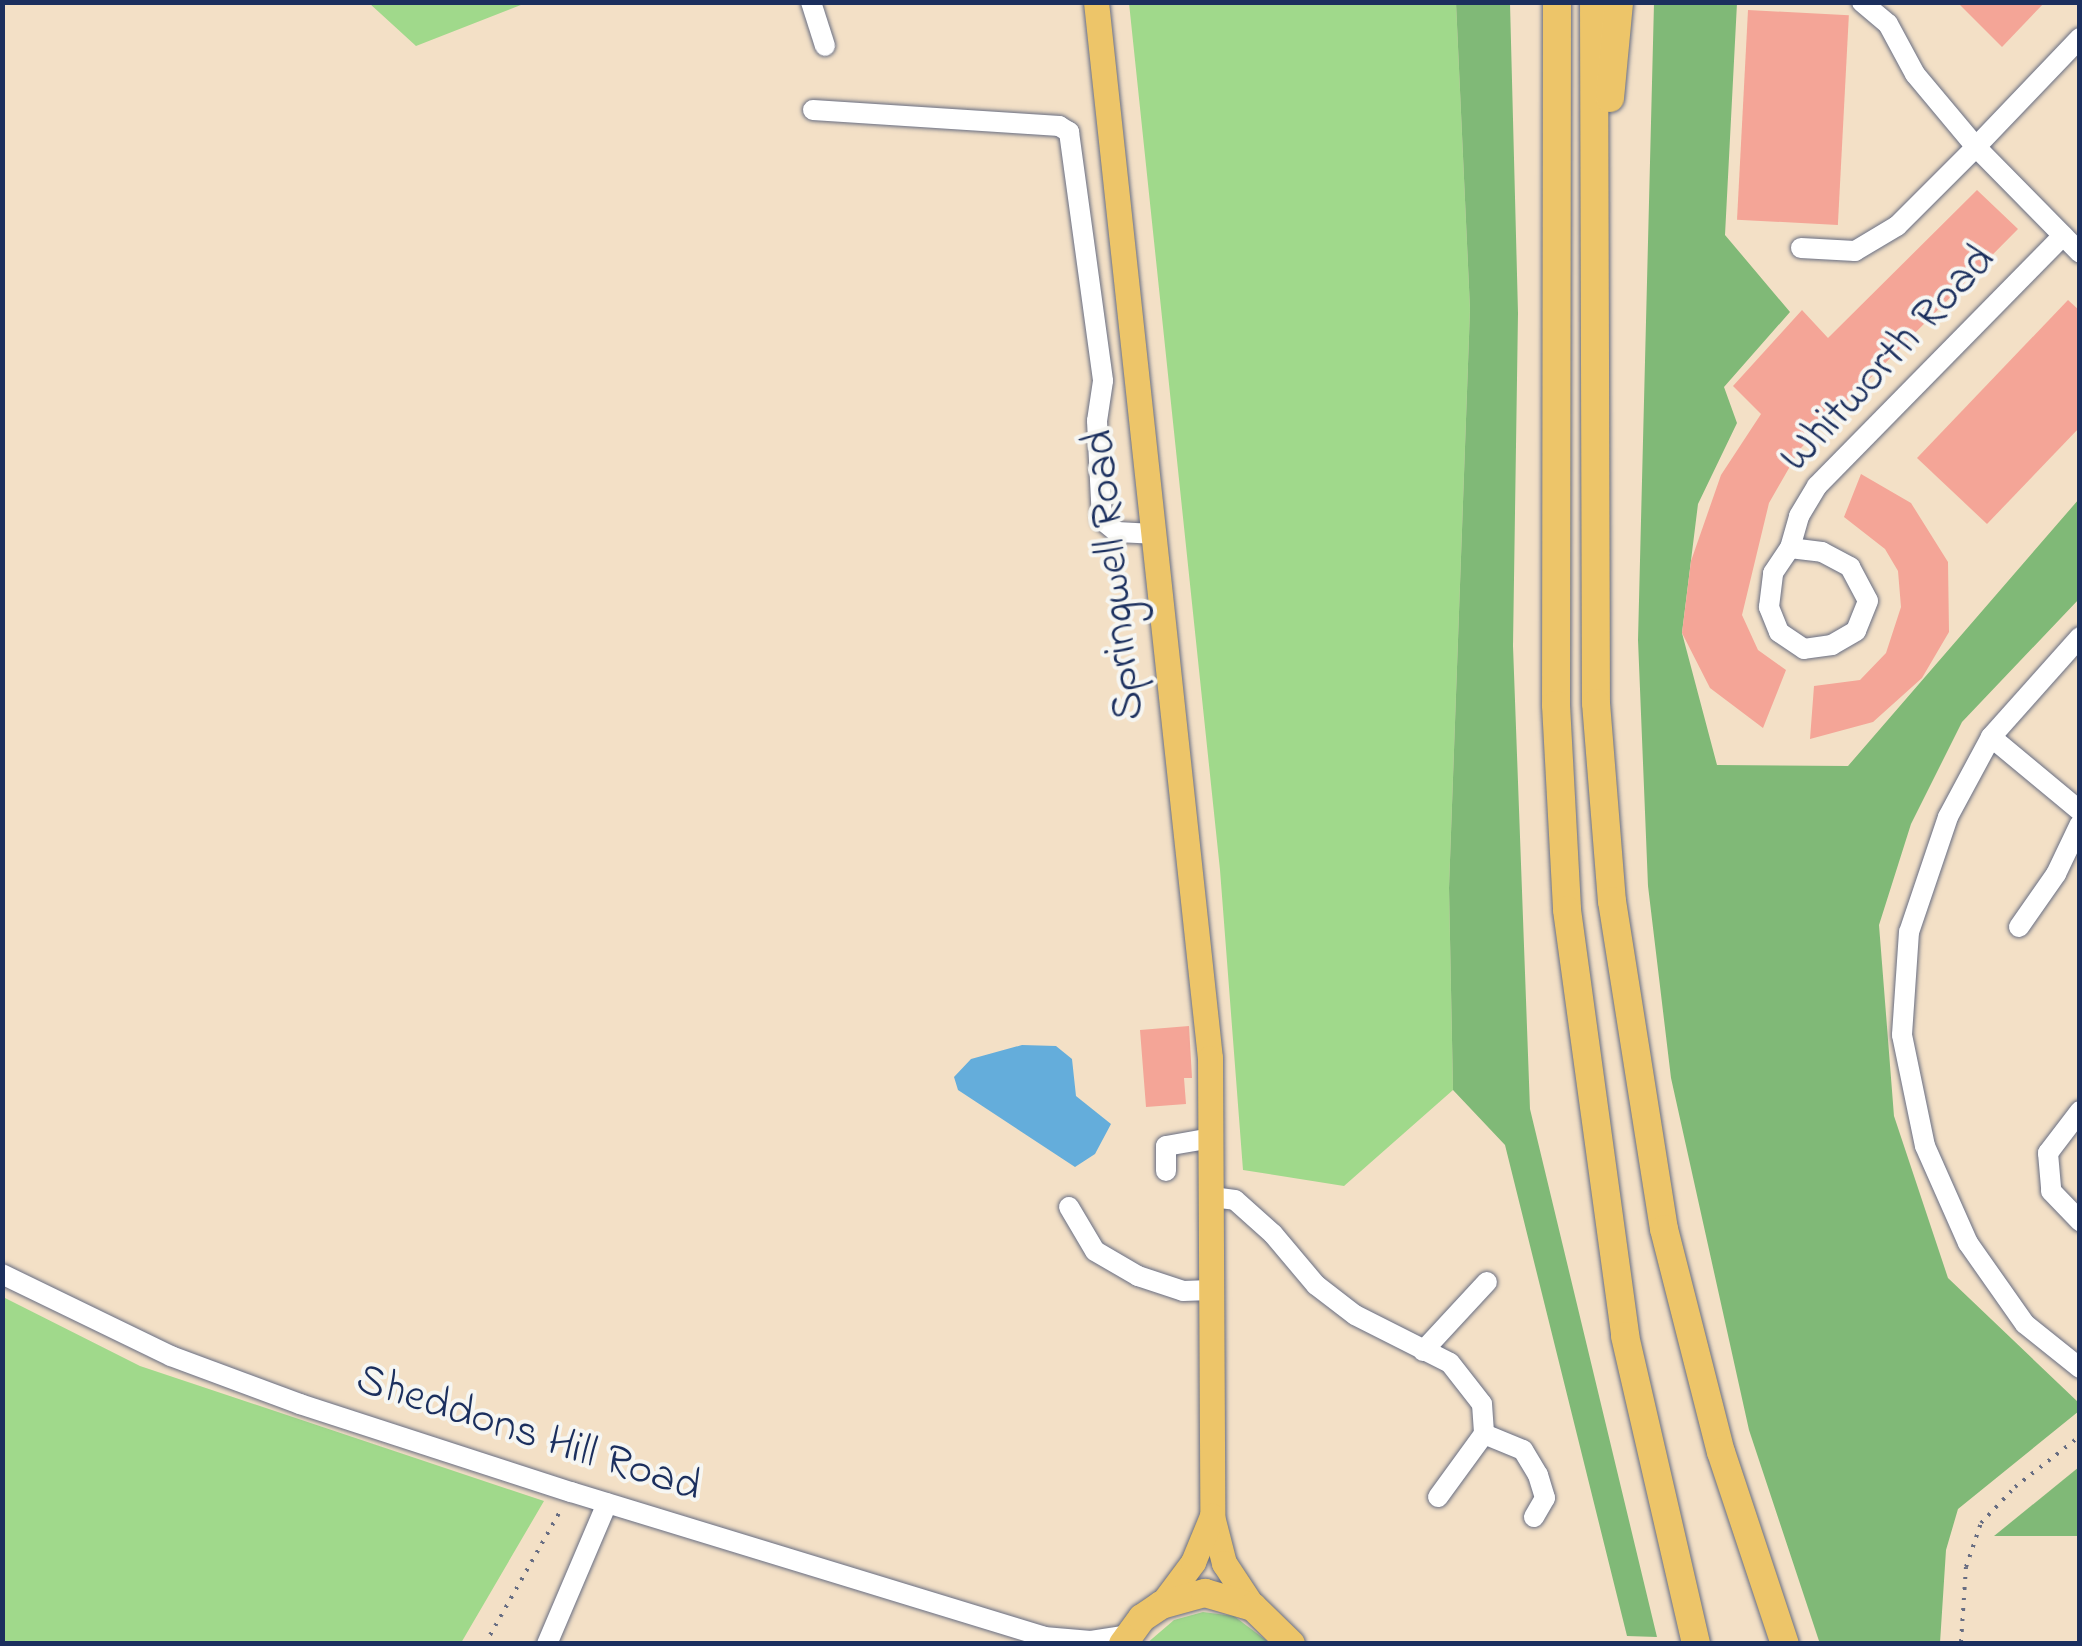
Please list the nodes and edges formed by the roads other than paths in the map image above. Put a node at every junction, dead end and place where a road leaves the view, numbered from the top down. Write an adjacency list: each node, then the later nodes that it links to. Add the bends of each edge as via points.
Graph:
1 (811, 2): 8 (street)
2 (1096, 2): 15 (main road, Springwell Road)
3 (1557, 2): 44 (highway, via 1556,667 1567,910 1625,1336)
4 (1594, 2): 14 (highway)
5 (1619, 2): 14 (highway)
6 (1862, 2): 10 (street, via 1888,24 1915,74)
7 (2080, 38): 10 (street)
8 (825, 46)
9 (813, 110): 15 (street, via 1059,126 1069,132 1102,381 1102,520 1117,532)
10 (1976, 146): 11 (street); 12 (street, via 1897,226 1855,251)
11 (2063, 236): 13 (street); 16 (street, Whitworth Road, via 1817,486 1798,516)
12 (1801, 248)
13 (2080, 253)
14 (1594, 279): 45 (highway, via 1596,704 1612,901 1664,1229 1721,1452)
15 (1152, 534): 23 (main road, Springwell Road, via 1192,871)
16 (1790, 548): 16 (street, Whitworth Road, via 1822,552 1850,568 1868,601 1856,631 1832,645 1804,649 1779,632 1769,607 1774,573)
17 (2080, 636): 18 (street)
18 (1991, 737): 19 (street); 32 (street, via 1948,817 1910,932 1902,1035 1925,1146 1968,1244 2025,1324)
19 (2080, 811)
20 (2080, 824): 21 (street)
21 (2019, 927)
22 (2080, 1111): 27 (street, via 2048,1153 2051,1190)
23 (1212, 1138): 24 (street, via 1166,1146); 25 (main road, Springwell Road)
24 (1166, 1170)
25 (1212, 1196): 30 (main road, Springwell Road); 31 (street, via 1235,1200 1316,1285 1355,1315)
26 (1069, 1207): 30 (street, via 1095,1251 1124,1268 1184,1291)
27 (2080, 1220)
28 (2, 1274): 35 (street, Sheddons Hill Road, via 190,1363)
29 (1487, 1282): 31 (street)
30 (1211, 1290): 36 (main road, Springwell Road)
31 (1423, 1350): 33 (street, via 1450,1364 1482,1404)
32 (2080, 1368)
33 (1484, 1434): 34 (street); 37 (street, via 1522,1450 1538,1475 1545,1498)
34 (1438, 1497)
35 (608, 1503): 41 (street, Sheddons Hill Road); 43 (street)
36 (1212, 1516): 38 (main road, via 1192,1562); 39 (main road, via 1224,1563)
37 (1534, 1517)
38 (1161, 1605): 39 (highway, via 1205,1593); 40 (highway)
39 (1254, 1607): 42 (highway)
40 (1125, 1639): 41 (street, Sheddons Hill Road)
41 (1047, 1640)
42 (1292, 1643)
43 (547, 1644)
44 (1696, 1644)
45 (1786, 1644)

